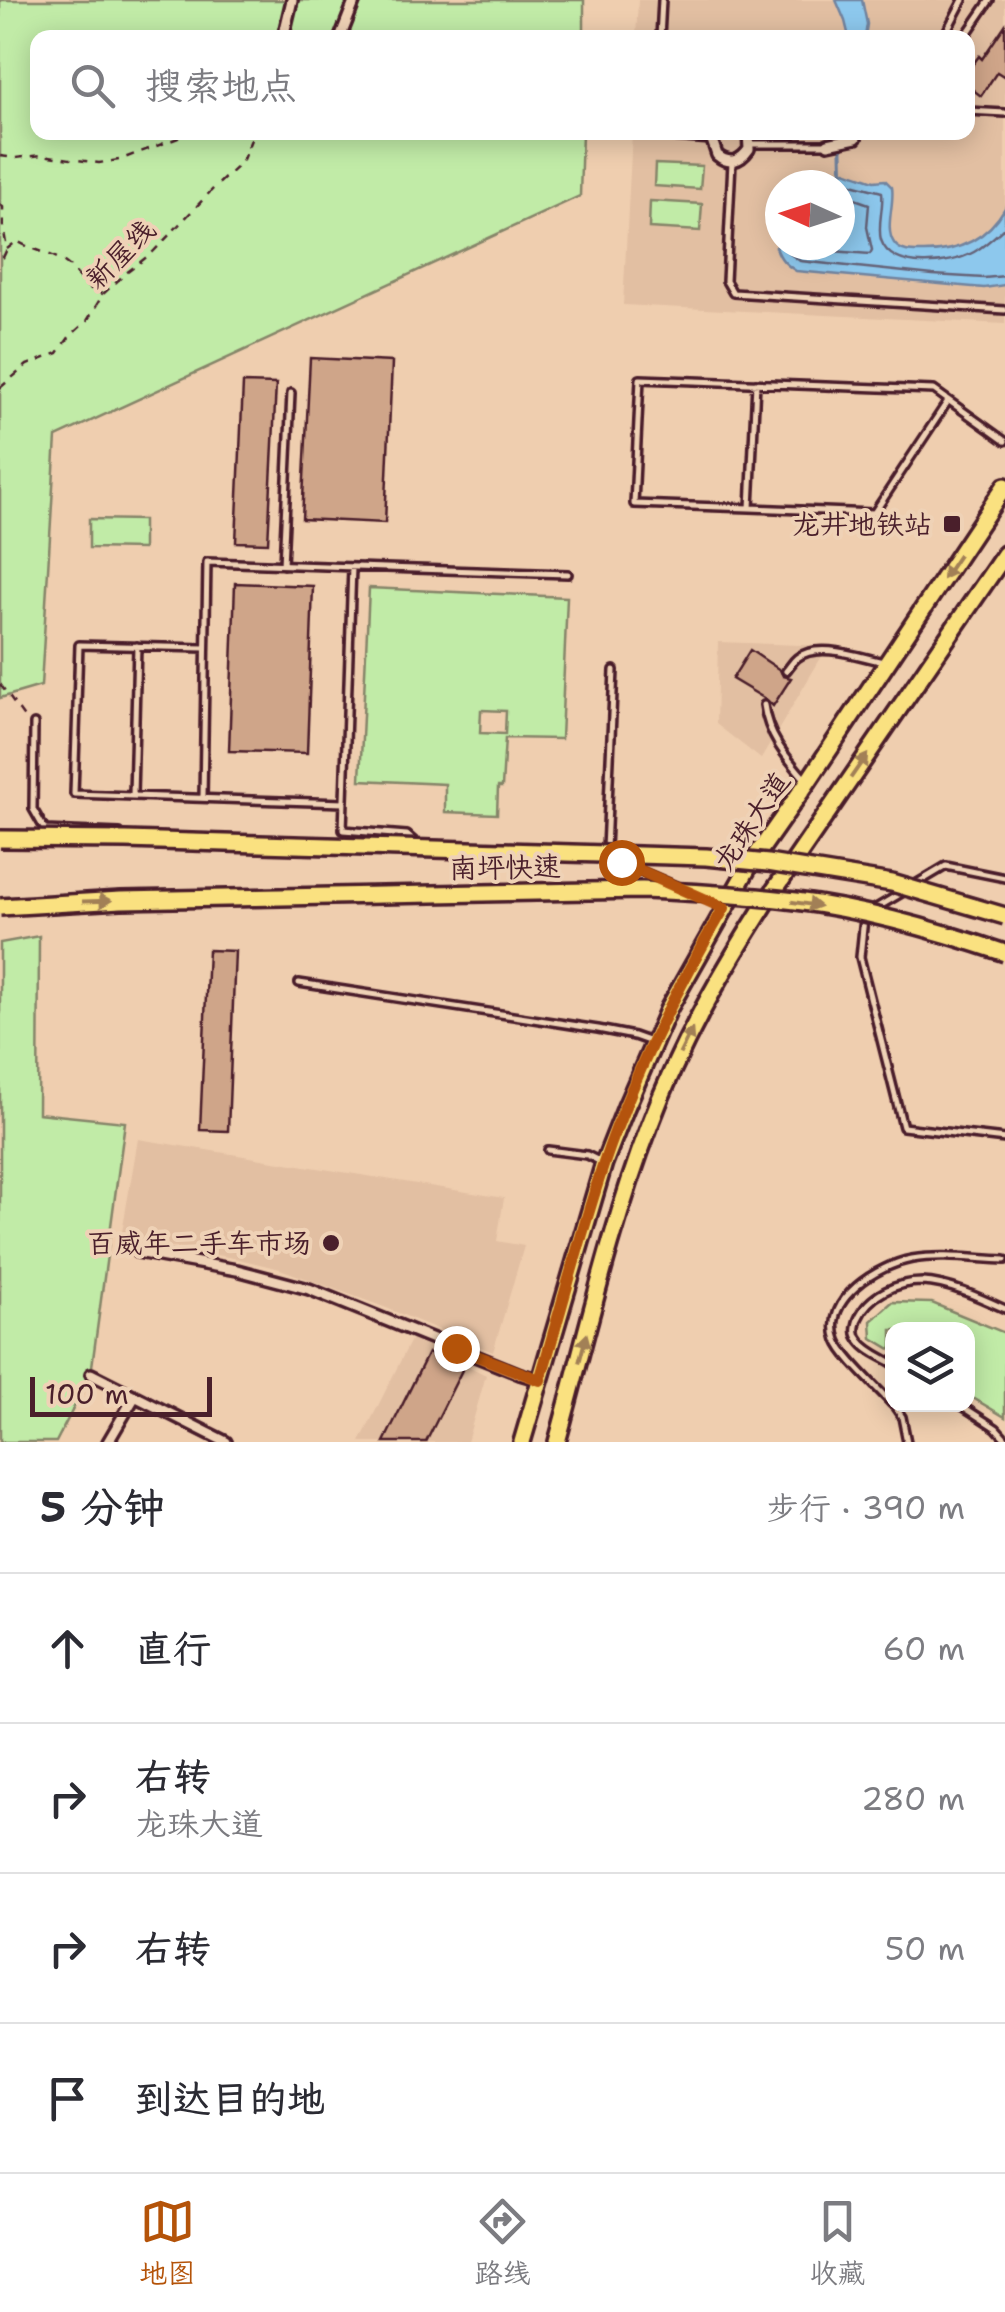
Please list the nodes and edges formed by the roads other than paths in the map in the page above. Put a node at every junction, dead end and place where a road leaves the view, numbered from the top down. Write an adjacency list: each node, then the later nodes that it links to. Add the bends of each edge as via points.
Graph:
1 (292, 0): 6 (street)
2 (355, 0): 7 (street)
3 (662, 0): 8 (lane)
4 (963, 0): 9 (lane)
5 (990, 0): 10 (lane)
6 (285, 30)
7 (343, 30)
8 (660, 30)
9 (946, 30)
10 (969, 30)
11 (975, 111): 12 (lane)
12 (1005, 113)
13 (714, 140): 18 (street, via 716,155)
14 (749, 140): 16 (street)
15 (847, 140): 17 (street)
16 (750, 144): 17 (lane); 18 (street)
17 (828, 144)
18 (732, 162): 19 (lane, via 726,281 732,293)
19 (1005, 310)
20 (756, 383): 22 (lane, via 934,390); 25 (lane); 25 (lane, via 640,379 634,504)
21 (290, 393): 27 (lane)
22 (948, 401): 23 (lane); 25 (lane, via 874,514)
23 (1005, 442)
24 (1005, 486): 32 (main road, 龙珠大道, one-way to 32)
25 (750, 508)
26 (1005, 554): 68 (main road, 龙珠大道, one-way to 26, via 631,1176 686,1040 746,932)
27 (282, 565): 28 (lane); 31 (lane, via 206,562)
28 (352, 567): 29 (lane); 40 (lane)
29 (568, 574)
30 (137, 646): 31 (lane); 38 (lane); 38 (lane, via 78,644 74,794)
31 (205, 648): 39 (lane)
32 (887, 663): 34 (lane, via 836,650 798,656); 37 (main road, 龙珠大道)
33 (614, 670): 43 (lane)
34 (786, 671)
35 (764, 704): 37 (lane, via 780,749)
36 (34, 724): 42 (lane, via 34,809 45,830)
37 (807, 782): 50 (main road, 龙珠大道, via 707,936)
38 (133, 796): 39 (lane)
39 (203, 798): 40 (lane)
40 (344, 803): 42 (lane, via 343,830 406,834)
41 (0, 839): 47 (main road, 南坪快速, bridge, via 706,857 892,884)
42 (418, 844): 43 (lane)
43 (606, 857): 45 (lane)
44 (1005, 878): 51 (lane, via 946,866 864,915 860,957 903,1126)
45 (707, 900)
46 (0, 908): 48 (main road, 南坪快速, one-way to 48, bridge, via 102,900 642,890 800,902 937,931)
47 (1005, 916)
48 (1005, 954)
49 (298, 984): 50 (lane)
50 (654, 1043): 53 (main road, 龙珠大道)
51 (1005, 1139)
52 (548, 1150): 53 (lane)
53 (604, 1164): 59 (main road, 龙珠大道)
54 (138, 1252): 59 (street, via 293,1284)
55 (1005, 1260): 60 (lane, via 912,1259 850,1292 840,1306 837,1342)
56 (1005, 1309): 57 (lane, via 926,1282 878,1294 855,1326 863,1345)
57 (885, 1359)
58 (91, 1374): 61 (street)
59 (540, 1380): 67 (main road, 龙珠大道)
60 (885, 1395)
61 (134, 1396): 65 (street); 66 (street)
62 (897, 1412): 69 (lane)
63 (971, 1412): 64 (lane)
64 (1005, 1438)
65 (108, 1442)
66 (226, 1442)
67 (522, 1442)
68 (557, 1442)
69 (907, 1442)

